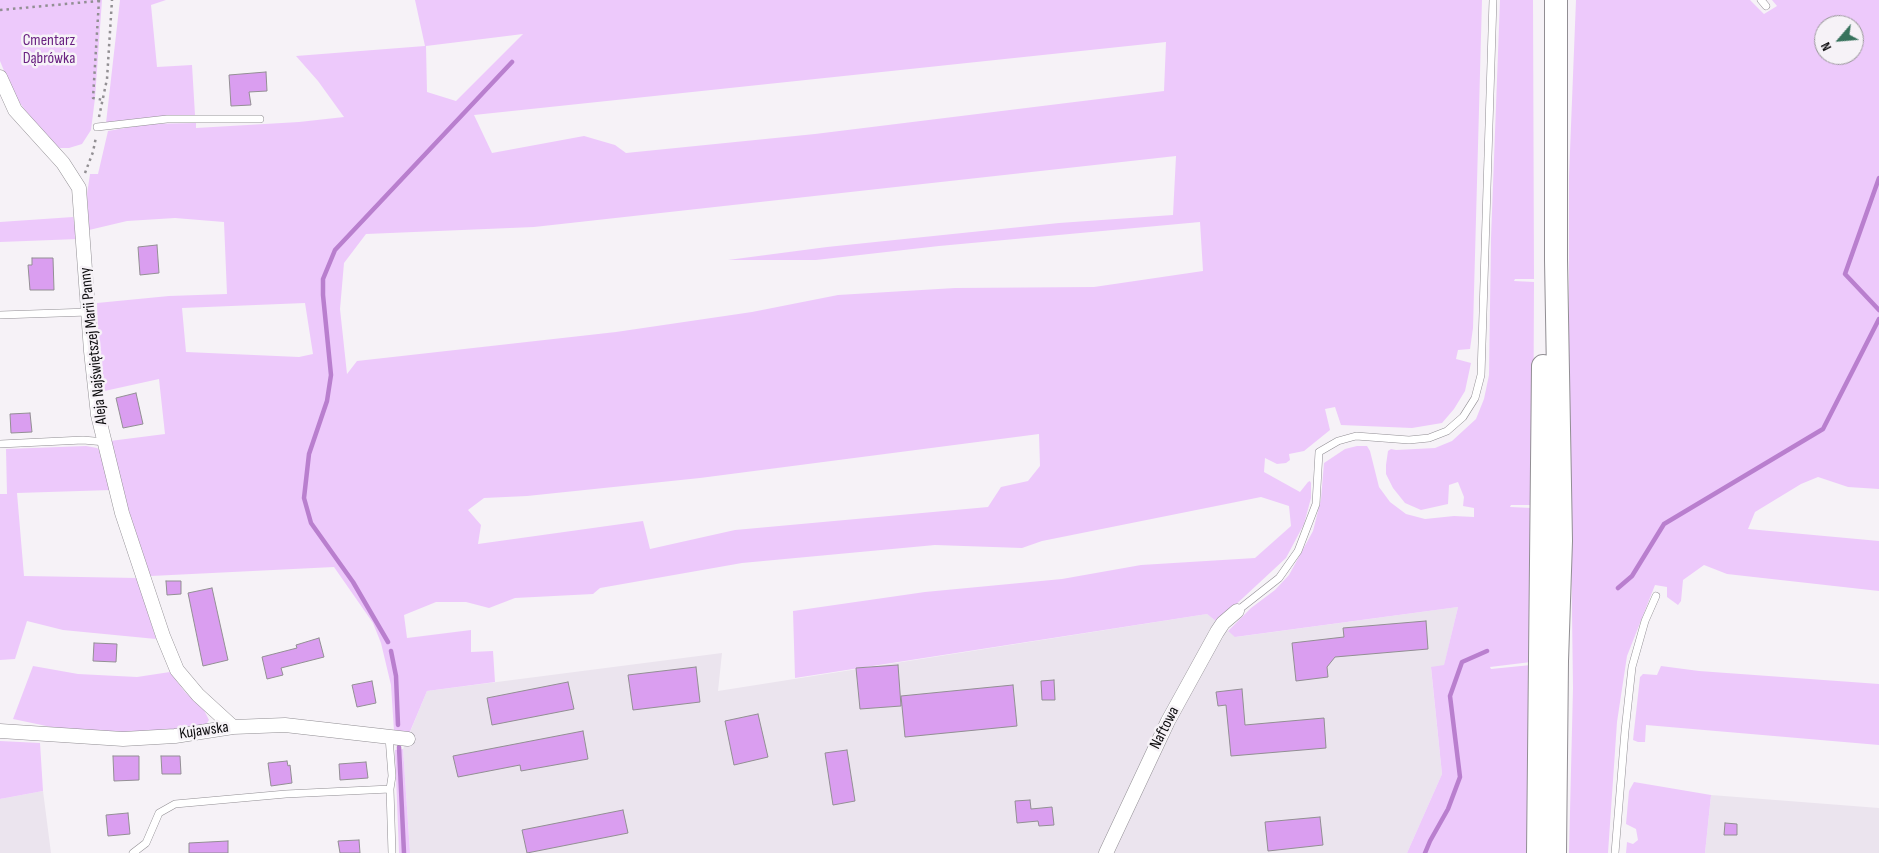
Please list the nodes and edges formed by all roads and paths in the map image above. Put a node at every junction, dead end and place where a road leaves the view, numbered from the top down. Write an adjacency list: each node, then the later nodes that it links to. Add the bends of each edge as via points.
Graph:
1 (49, 0): 7 (path)
2 (112, 0): 10 (path)
3 (1493, 0): 19 (lane, via 1481,375 1474,398 1464,417 1447,431 1428,438 1409,440 1356,436 1338,441 1319,452 1316,504 1298,550 1279,578)
4 (1542, 0): 28 (main road, via 1543,436)
5 (1556, 0): 29 (main road, via 1561,541)
6 (99, 1): 7 (path); 10 (path, via 93,98)
7 (49, 5): 8 (path)
8 (0, 10)
9 (0, 77): 13 (street, Aleja Najświętszej Marii Panny, via 15,110 63,163)
10 (103, 100): 12 (path)
11 (260, 119): 12 (lane, via 167,119)
12 (98, 127): 13 (path, via 93,152)
13 (79, 188): 14 (street, Aleja Najświętszej Marii Panny)
14 (89, 312): 15 (lane); 16 (street, Aleja Najświętszej Marii Panny, via 98,416)
15 (0, 315)
16 (105, 442): 17 (lane); 20 (street, Aleja Najświętszej Marii Panny, via 122,513 163,636 178,670 198,695)
17 (0, 444)
18 (1656, 596): 30 (lane, via 1645,620 1632,667)
19 (1236, 611): 27 (street, Naftowa, via 1217,632 1168,721)
20 (233, 727): 21 (street, Kujawska, via 175,736 123,739); 22 (street, Kujawska, via 285,725)
21 (0, 731)
22 (389, 736): 23 (street, Kujawska); 24 (lane)
23 (408, 739)
24 (390, 789): 25 (lane, via 175,804 159,813 146,843); 26 (lane)
25 (133, 853)
26 (392, 853)
27 (1106, 853)
28 (1538, 853)
29 (1555, 853)
30 (1615, 853)

